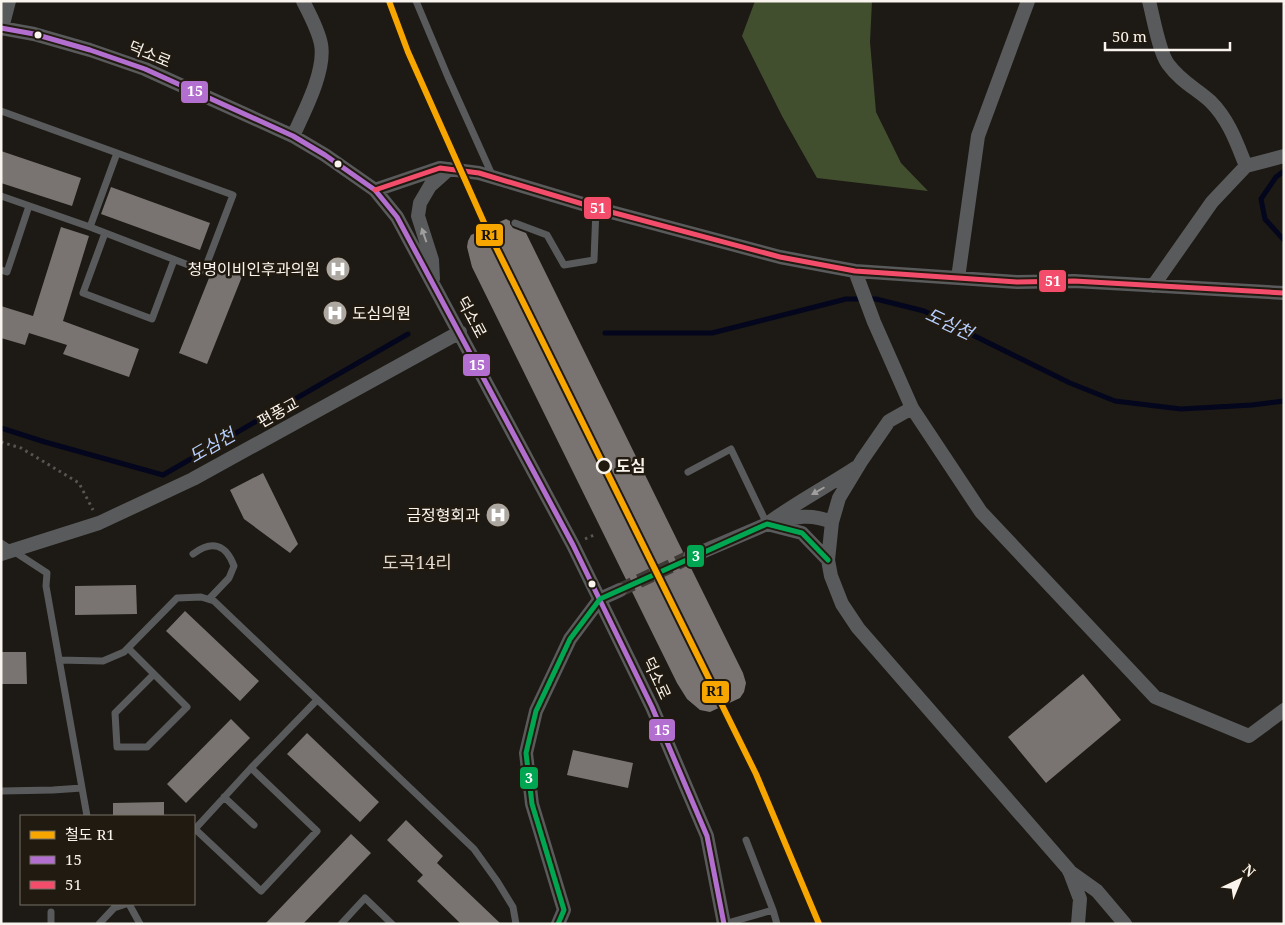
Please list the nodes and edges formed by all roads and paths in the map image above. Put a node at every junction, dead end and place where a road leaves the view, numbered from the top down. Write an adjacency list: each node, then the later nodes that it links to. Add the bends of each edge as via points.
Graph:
1 (9, 1): 6 (street)
2 (303, 1): 8 (street, via 322,46 318,77)
3 (416, 1): 13 (lane)
4 (1028, 1): 24 (street, via 978,136)
5 (1149, 1): 11 (street, via 1167,63 1221,115 1230,127)
6 (2, 28): 8 (street, 덕소로, via 90,50 145,69)
7 (1, 111): 9 (lane)
8 (293, 136): 14 (street, 덕소로)
9 (117, 153): 19 (lane); 21 (lane, via 233,195 204,271)
10 (1284, 156): 11 (street)
11 (1246, 166): 26 (street, via 1212,202)
12 (449, 169): 13 (street); 14 (street, via 440,168); 25 (street, one-way to 12, via 432,260 418,216 420,203 430,186)
13 (493, 177): 17 (street)
14 (374, 190): 25 (street, 덕소로, via 397,217)
15 (1, 196): 16 (lane)
16 (29, 206): 19 (lane); 22 (lane, via 7,272)
17 (596, 208): 18 (lane, via 594,260 574,264 564,265 547,235); 23 (street, via 780,256)
18 (515, 223)
19 (90, 227): 20 (lane)
20 (105, 233): 21 (lane); 21 (lane, via 82,293 152,319)
21 (174, 260)
22 (1, 270)
23 (855, 271): 24 (street); 29 (street)
24 (958, 278): 26 (street)
25 (433, 283): 28 (street, 덕소로)
26 (1153, 286): 27 (street)
27 (1284, 293)
28 (460, 332): 33 (street, 편풍교, via 194,479); 42 (street, 덕소로)
29 (912, 408): 31 (street, via 889,421); 47 (street, via 981,512 1155,697 1248,736)
30 (1, 442): 33 (path, via 21,448 79,483)
31 (859, 465): 34 (street, via 839,498); 35 (street, one-way to 35, via 788,508)
32 (688, 472): 35 (lane, via 732,450)
33 (105, 520): 36 (street, 편풍교)
34 (832, 522): 35 (street, via 800,516); 39 (street)
35 (768, 524): 38 (street); 39 (street, via 802,533)
36 (4, 549): 44 (lane, via 47,573 46,586)
37 (193, 554): 41 (lane, via 210,545 224,549 234,566 229,578)
38 (690, 557)
39 (828, 560): 57 (street, via 842,604 858,628)
40 (620, 590): 42 (street)
41 (208, 599): 43 (lane, via 177,598); 46 (lane, via 214,601)
42 (600, 599): 70 (street, via 570,639 536,710 526,753 532,804 564,910); 71 (street, 덕소로, via 652,707 707,836)
43 (128, 648): 44 (lane, via 103,660); 45 (lane)
44 (59, 660): 49 (lane)
45 (154, 674): 45 (lane, via 187,707 147,747 118,747 115,714)
46 (317, 700): 48 (lane); 69 (lane, via 474,849 512,907)
47 (1284, 710)
48 (251, 768): 51 (lane); 55 (lane, via 318,831 261,891)
49 (82, 788): 50 (lane); 52 (lane)
50 (1, 791)
51 (224, 797): 53 (lane); 54 (lane)
52 (87, 815)
53 (254, 825)
54 (195, 828)
55 (195, 830)
56 (746, 840): 60 (lane)
57 (1068, 870): 73 (street, via 1080,899); 74 (street, via 1097,891)
58 (124, 905): 64 (lane, via 114,908)
59 (129, 905): 65 (lane)
60 (773, 910): 71 (lane); 72 (lane)
61 (51, 912): 63 (lane)
62 (347, 917): 66 (lane); 67 (lane); 68 (lane, via 365,898)
63 (51, 924)
64 (100, 924)
65 (140, 924)
66 (340, 924)
67 (354, 924)
68 (392, 924)
69 (516, 924)
70 (558, 924)
71 (724, 924)
72 (777, 924)
73 (1078, 924)
74 (1125, 924)

